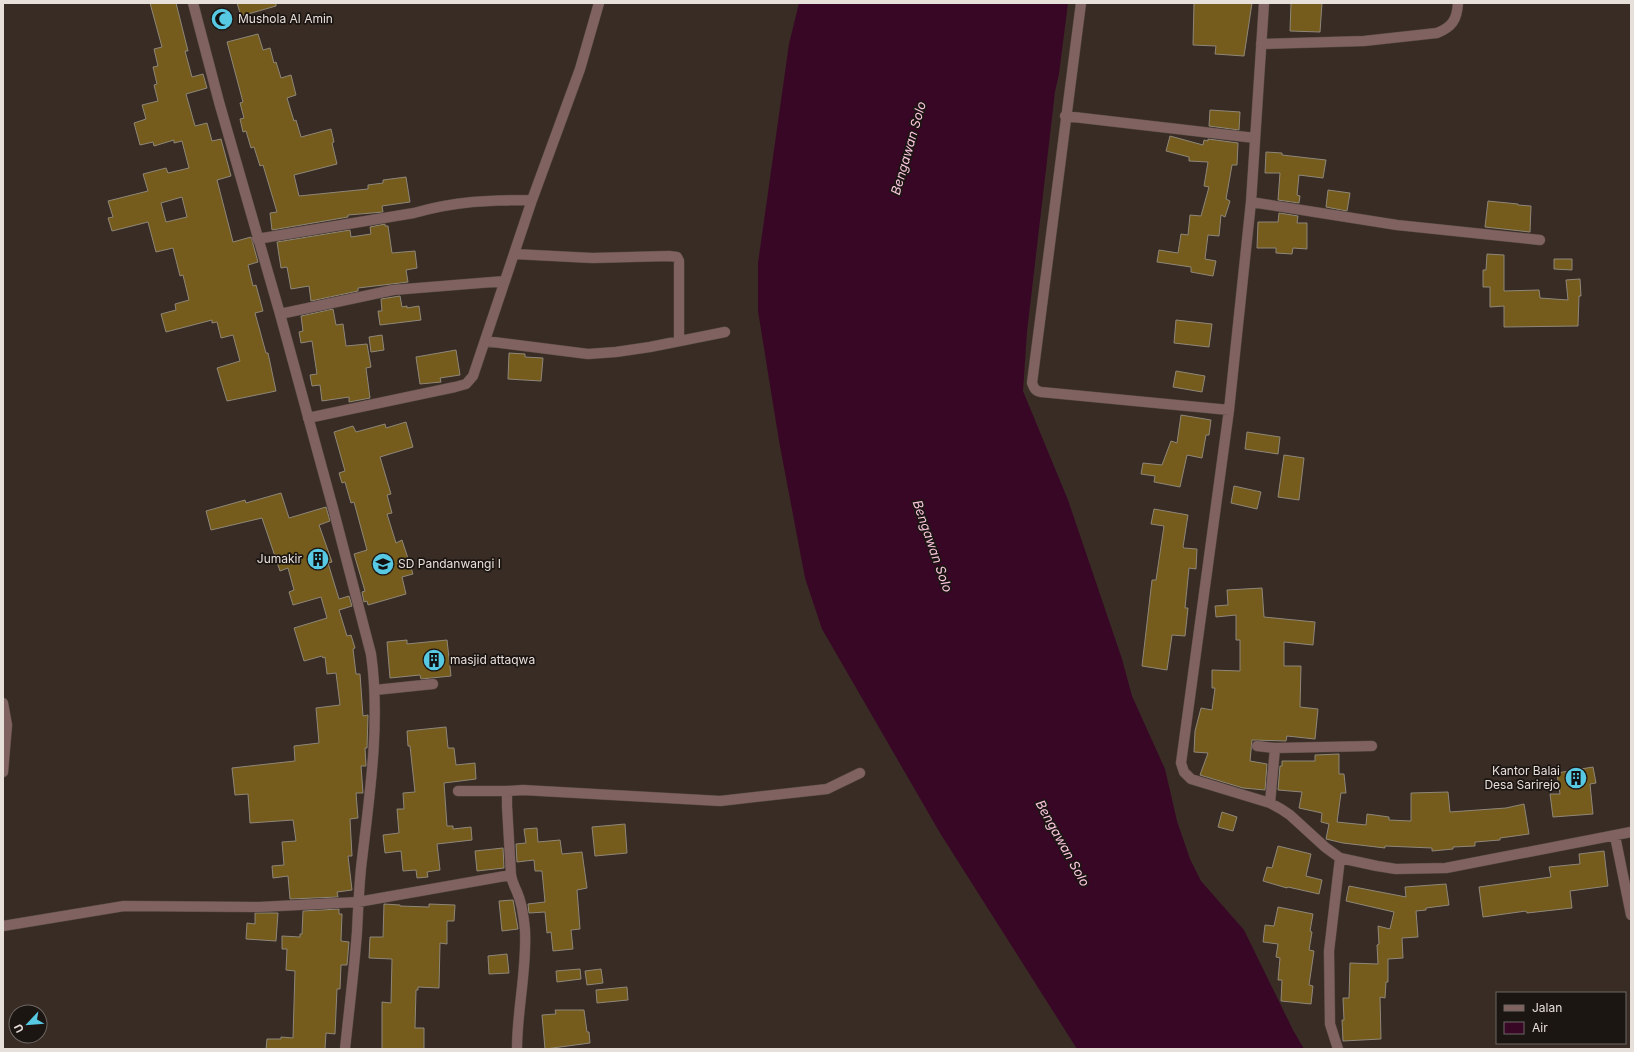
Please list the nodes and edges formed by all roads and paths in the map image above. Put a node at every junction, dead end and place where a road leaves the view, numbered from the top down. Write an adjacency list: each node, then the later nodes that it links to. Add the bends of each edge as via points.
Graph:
1 (193, 3): 11 (street)
2 (599, 3): 9 (street, via 580,69)
3 (1081, 3): 7 (street)
4 (1264, 3): 6 (street)
5 (1458, 3): 6 (street, via 1452,24 1446,30 1437,33 1364,41)
6 (1262, 44): 8 (street)
7 (1066, 116): 8 (street); 19 (street, via 1032,383 1034,388 1041,392)
8 (1255, 138): 10 (street)
9 (532, 200): 11 (street, via 462,202 414,213); 13 (street)
10 (1251, 202): 12 (street, via 1397,225); 19 (street)
11 (258, 240): 15 (street)
12 (1540, 240)
13 (514, 254): 14 (street); 18 (street, via 592,258 677,257)
14 (505, 281): 15 (street, via 393,290); 17 (street)
15 (280, 314): 20 (street)
16 (725, 332): 18 (street)
17 (485, 341): 18 (street, via 588,354); 20 (street, via 473,376 466,384)
18 (679, 341)
19 (1229, 410): 31 (street, via 1181,763 1184,772 1191,779)
20 (308, 418): 22 (street, via 371,654)
21 (433, 684): 22 (street)
22 (375, 690): 36 (street, via 371,785)
23 (3, 703): 27 (street, via 7,725)
24 (1257, 746): 26 (street)
25 (1372, 746): 26 (street)
26 (1275, 748): 31 (street)
27 (3, 772)
28 (860, 774): 30 (street, via 827,789 720,801)
29 (458, 791): 30 (street)
30 (507, 791): 35 (street)
31 (1270, 802): 34 (street, via 1290,815)
32 (1631, 832): 33 (street)
33 (1615, 836): 34 (street, via 1446,868 1396,869); 37 (street)
34 (1340, 858): 41 (street, via 1329,951 1330,1024)
35 (511, 875): 36 (street); 40 (street, via 520,901 525,929 525,966)
36 (358, 902): 38 (street, via 259,907 124,906); 39 (street)
37 (1631, 915)
38 (3, 926)
39 (345, 1049)
40 (517, 1049)
41 (1338, 1049)

